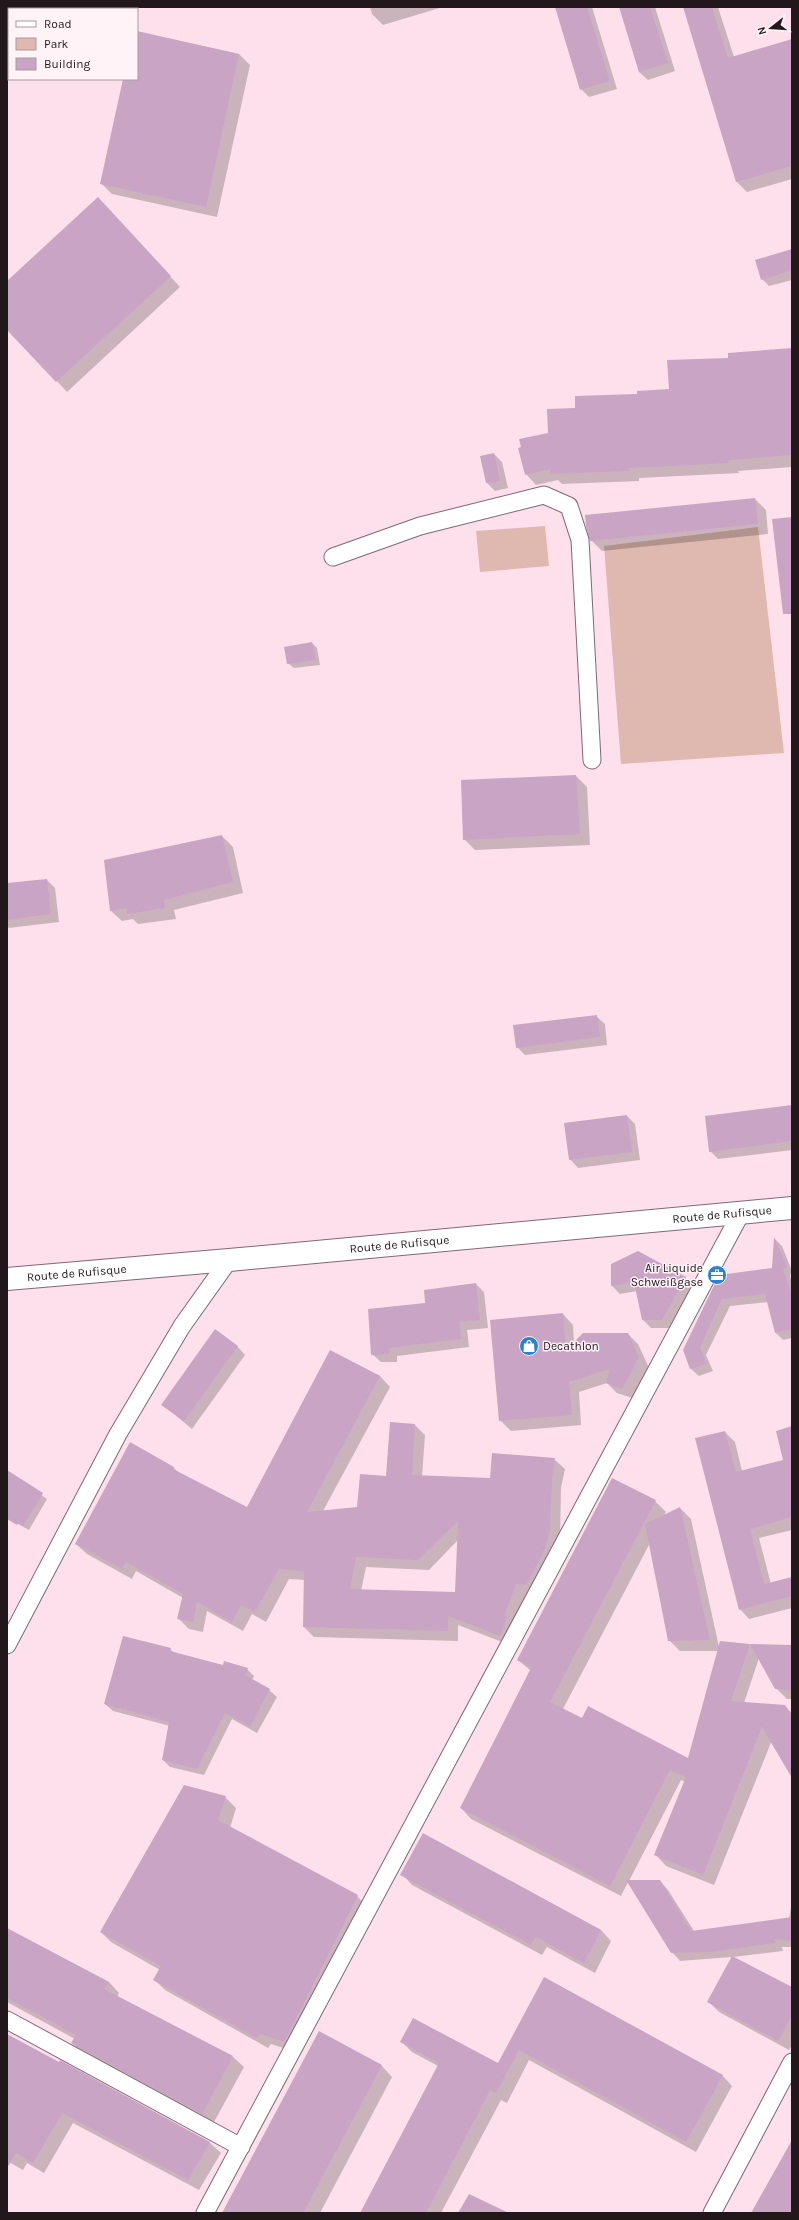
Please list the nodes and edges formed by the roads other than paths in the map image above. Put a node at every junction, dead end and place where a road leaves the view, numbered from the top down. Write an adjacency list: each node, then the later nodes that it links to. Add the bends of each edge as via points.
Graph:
1 (333, 557): 2 (street, via 420,526 544,495 568,506 580,540)
2 (592, 760)
3 (792, 1208): 4 (main road, Route de Rufisque)
4 (741, 1213): 5 (main road, Route de Rufisque); 10 (street)
5 (229, 1260): 6 (main road, Route de Rufisque); 7 (street, via 182,1326 118,1434)
6 (7, 1279)
7 (7, 1645)
8 (7, 2020): 10 (street)
9 (792, 2062): 12 (street)
10 (241, 2147): 11 (street)
11 (205, 2213)
12 (712, 2213)

